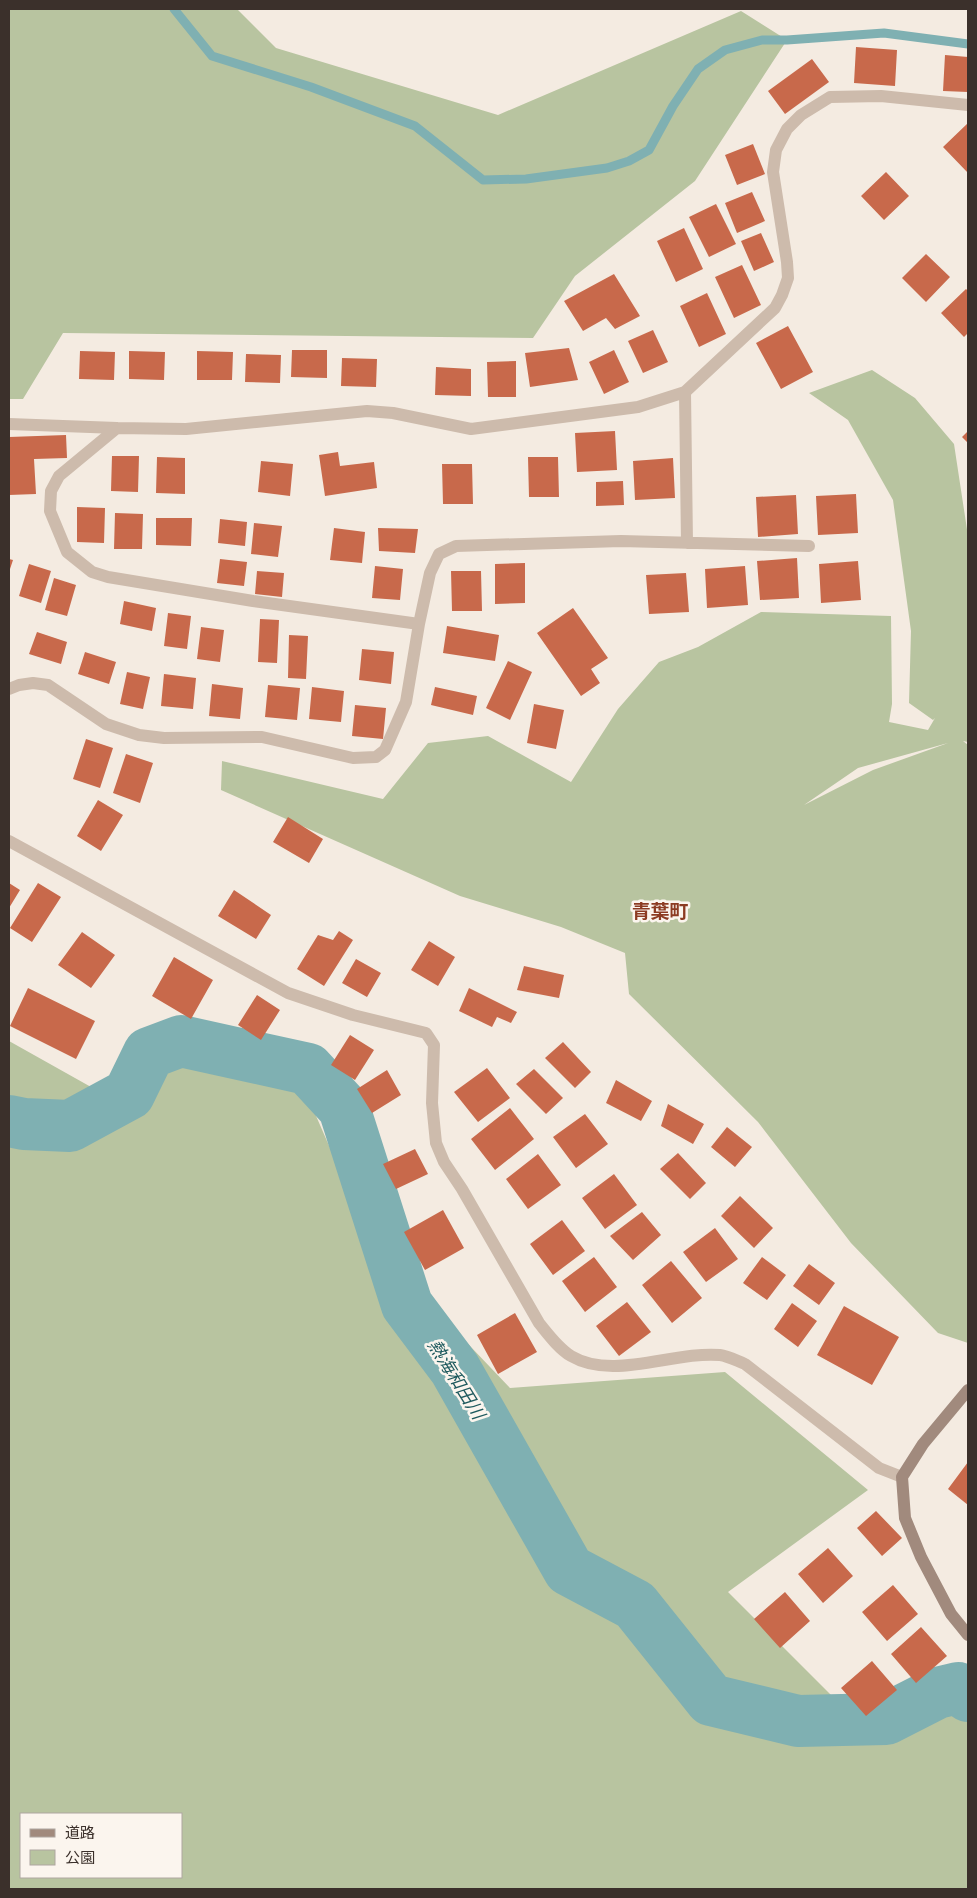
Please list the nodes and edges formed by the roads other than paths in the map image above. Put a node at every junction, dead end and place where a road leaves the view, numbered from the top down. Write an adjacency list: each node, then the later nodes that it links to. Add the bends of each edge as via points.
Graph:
1 (968, 105): 2 (street, via 881,96 830,97 787,129 776,150 772,172 787,262 788,278 782,296 775,308)
2 (685, 392): 4 (street, via 638,407 471,429 367,411 186,429); 5 (street)
3 (9, 424): 4 (street)
4 (117, 428): 7 (street, via 59,476 51,491 50,512 67,552 92,572 243,599)
5 (687, 543): 6 (street); 7 (street, via 620,541 456,546 439,554 430,573)
6 (809, 546)
7 (419, 624): 8 (street, via 406,702 386,750 376,757 352,758 262,737 164,738 139,735 106,724 48,685 33,683)
8 (9, 690)
9 (9, 842): 11 (street, via 288,992 352,1015 426,1033 434,1046 432,1103 436,1143 444,1162 539,1323 570,1355 587,1364 607,1367 721,1355 745,1364 879,1468)
10 (968, 1390): 11 (street, via 923,1444)
11 (902, 1477): 12 (street, via 906,1518 921,1557 951,1614)
12 (968, 1635)

